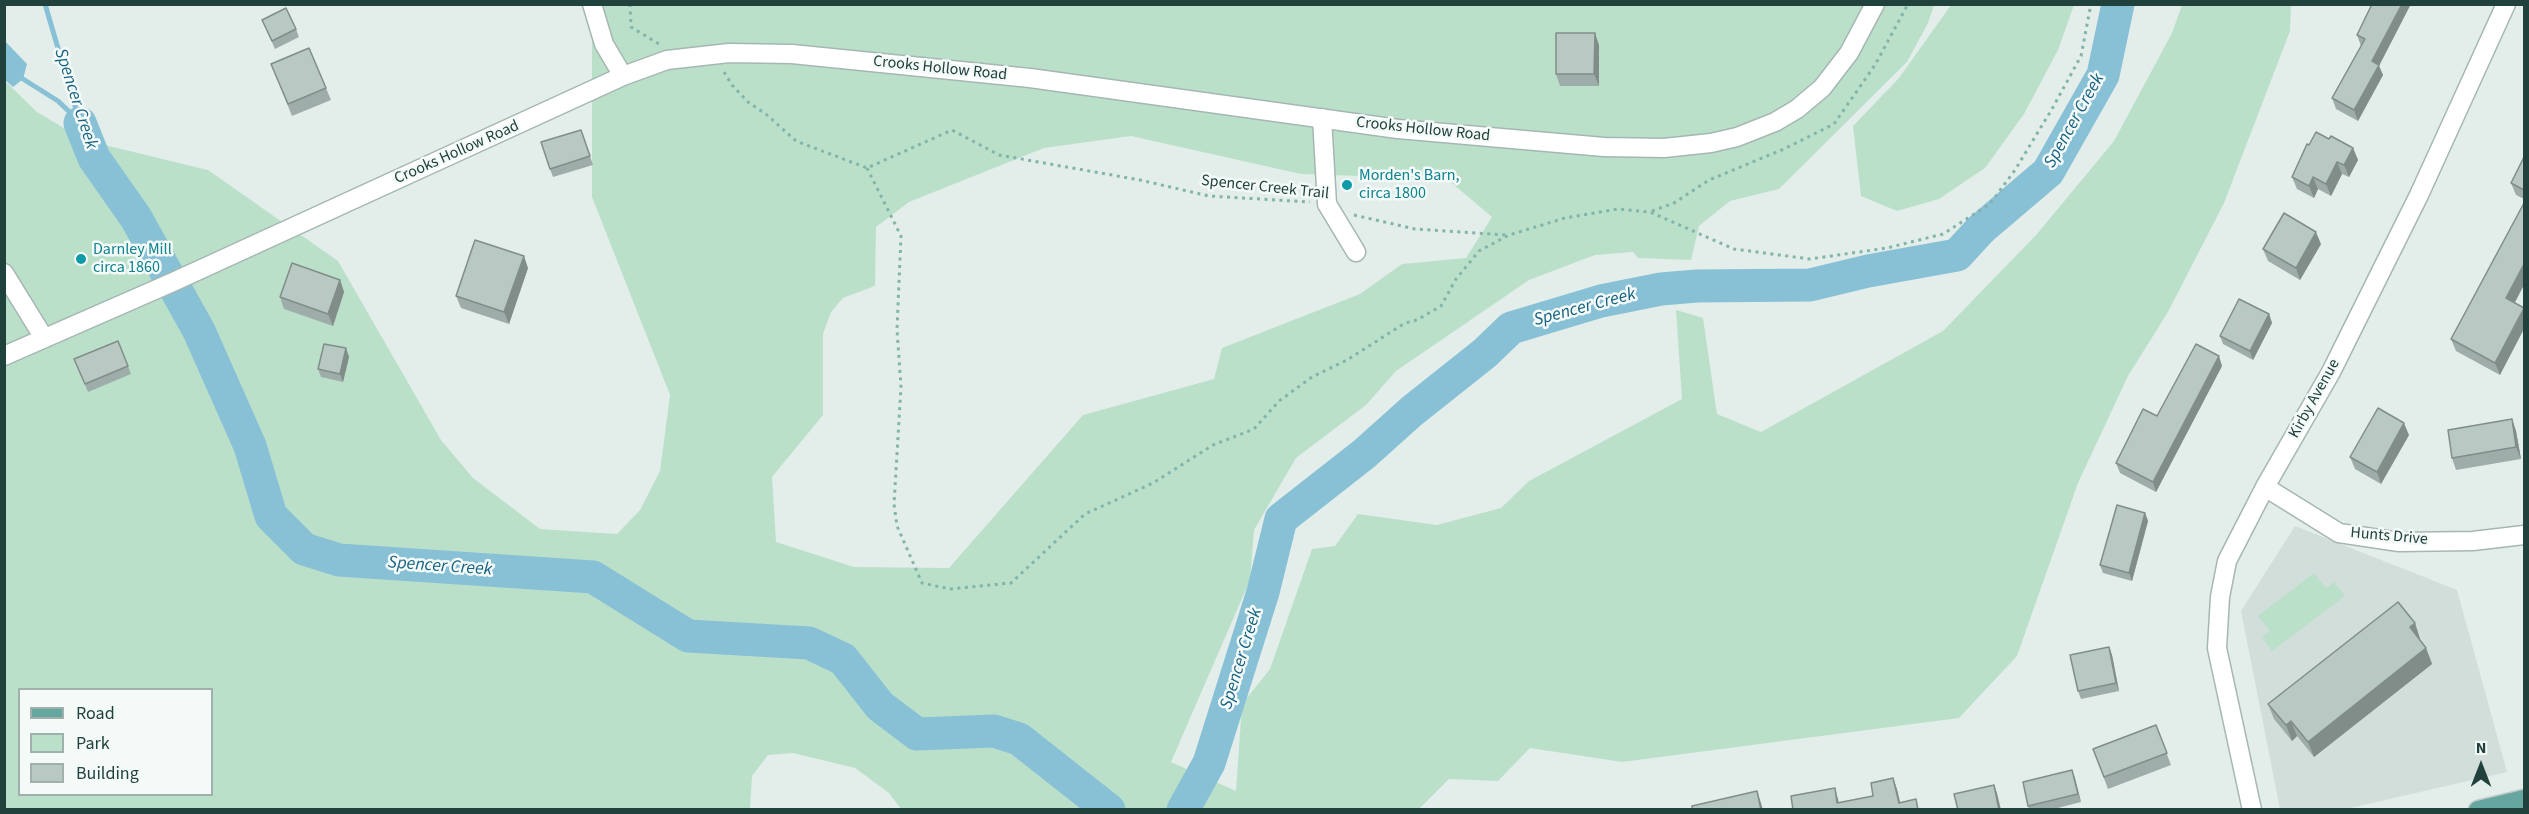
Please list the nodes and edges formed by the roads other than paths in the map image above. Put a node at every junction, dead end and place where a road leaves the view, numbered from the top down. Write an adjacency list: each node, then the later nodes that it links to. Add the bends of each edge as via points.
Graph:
1 (592, 4): 4 (street, via 604,44)
2 (1875, 4): 5 (street, Crooks Hollow Road, via 1855,45 1811,98 1756,131 1711,143 1664,148 1604,147 1398,129)
3 (2505, 4): 10 (street, Kirby Avenue, via 2414,205 2331,372)
4 (623, 76): 5 (street, Crooks Hollow Road, via 667,60 712,54 792,54 1030,78); 8 (street, Crooks Hollow Road)
5 (1322, 118): 6 (street, via 1328,204)
6 (1356, 252)
7 (4, 273): 8 (street)
8 (44, 338): 9 (street, Crooks Hollow Road)
9 (4, 356)
10 (2265, 487): 11 (street, Hunts Drive, via 2339,532 2399,542 2473,541); 13 (street, Kirby Avenue, via 2227,561 2217,648)
11 (2524, 535)
12 (2524, 799): 14 (main road)
13 (2252, 810)
14 (2478, 810)

